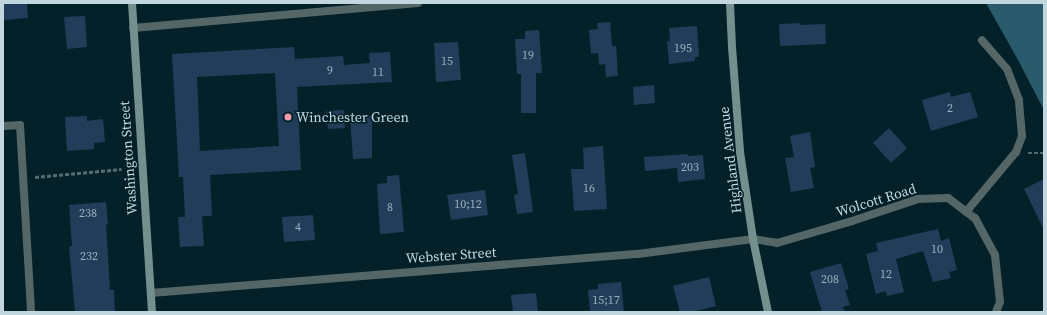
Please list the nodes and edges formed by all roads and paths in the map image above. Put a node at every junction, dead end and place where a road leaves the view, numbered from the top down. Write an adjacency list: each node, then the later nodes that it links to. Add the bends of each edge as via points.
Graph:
1 (132, 3): 4 (main road, Washington Street)
2 (418, 3): 4 (street)
3 (730, 3): 10 (main road, Highland Avenue, via 740,152)
4 (133, 28): 11 (main road, Washington Street)
5 (982, 40): 9 (street, via 1007,69 1019,100 1022,136 1016,152)
6 (3, 126): 8 (street, via 20,125)
7 (122, 169): 8 (path)
8 (23, 179): 12 (street)
9 (966, 212): 10 (street, Wolcott Road, via 948,198 918,198 777,243); 15 (street, Wolcott Road, via 975,218 995,255 1000,302)
10 (754, 240): 11 (street, Webster Street, via 638,254); 14 (main road, Highland Avenue)
11 (150, 293): 13 (main road, Washington Street)
12 (31, 312)
13 (152, 312)
14 (768, 312)
15 (996, 312)

